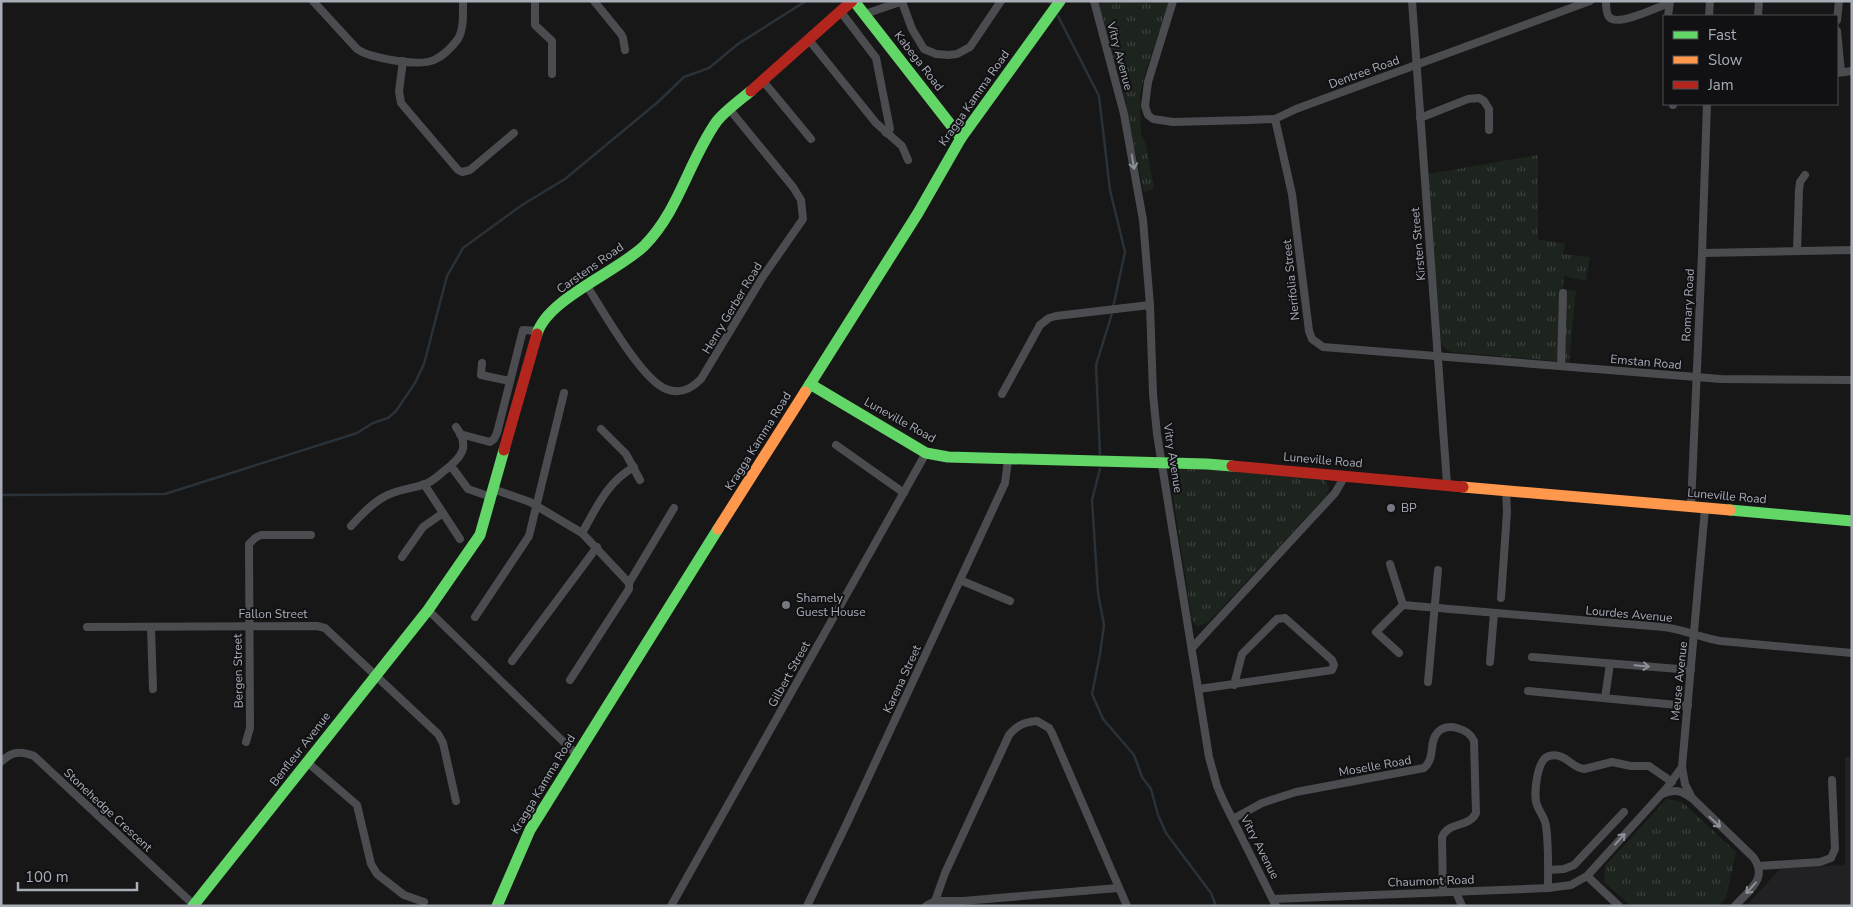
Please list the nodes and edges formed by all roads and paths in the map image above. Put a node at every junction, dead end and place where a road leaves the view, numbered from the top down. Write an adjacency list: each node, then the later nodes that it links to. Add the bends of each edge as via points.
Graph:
1 (313, 1): 27 (street, via 357,49)
2 (463, 1): 27 (street, via 460,35 450,48 431,61)
3 (535, 1): 31 (street, via 535,25 552,41)
4 (594, 1): 25 (street, via 621,34)
5 (853, 1): 18 (street, Carstens Road); 19 (street, Kabega Road)
6 (1001, 1): 16 (street, via 970,47 948,55 924,49)
7 (1060, 1): 41 (street, Kragga Kamma Road)
8 (1094, 1): 50 (street, Vitry Avenue, one-way to 50, via 1128,133 1143,220)
9 (1173, 1): 34 (street, Vitry Avenue, via 1148,82)
10 (1412, 1): 28 (street, Kirsten Street)
11 (1590, 1): 28 (street, Dentree Road)
12 (1606, 1): 17 (street, via 1607,15 1617,20)
13 (1710, 1): 21 (street)
14 (1759, 1): 22 (street)
15 (1839, 1): 23 (street)
16 (902, 2): 19 (street)
17 (1670, 2): 20 (street)
18 (841, 12): 24 (street, Carstens Road); 40 (street, via 876,58 890,129)
19 (865, 14): 41 (street, Kabega Road)
20 (1668, 15)
21 (1709, 15)
22 (1758, 15)
23 (1838, 15)
24 (809, 40): 32 (street, Carstens Road); 40 (street)
25 (625, 50)
26 (1838, 52): 30 (street)
27 (402, 61): 39 (street, via 402,103 458,170 470,170)
28 (1416, 65): 36 (street, Dentree Road); 37 (street, Kirsten Street)
29 (1852, 71): 30 (street)
30 (1839, 72)
31 (552, 74)
32 (763, 81): 35 (street, Carstens Road); 42 (street)
33 (1706, 105): 47 (street, Romary Road)
34 (1144, 106): 36 (street, Dentree Road, via 1154,119 1173,122)
35 (730, 110): 48 (street, Carstens Road, via 718,120 705,140 673,210 660,228 631,257); 48 (street, Henry Gerber Road, via 793,187 801,200 803,219 762,278 701,379 679,392 658,385 621,340)
36 (1275, 118): 52 (street, Nerifolia Street, via 1292,194 1312,339 1323,347)
37 (1420, 118): 38 (street, via 1468,99 1479,98 1489,109); 52 (street, Kirsten Street)
38 (1489, 130)
39 (514, 133)
40 (886, 133): 43 (street, via 902,146)
41 (961, 138): 58 (street, Kragga Kamma Road, via 918,213)
42 (811, 139)
43 (908, 160)
44 (1805, 175): 46 (street, via 1799,190)
45 (1852, 250): 46 (street)
46 (1797, 251): 47 (street)
47 (1702, 253): 55 (street, Romary Road)
48 (587, 286): 51 (street, Carstens Road, via 546,318)
49 (1563, 293): 54 (street)
50 (1150, 305): 60 (street, via 1045,320 1035,332); 65 (street, Vitry Avenue, via 1153,394)
51 (538, 332): 57 (street, via 523,330); 73 (street, Carstens Road)
52 (1439, 356): 54 (street, Emstan Road); 71 (street, Kirsten Street)
53 (482, 363): 57 (street, via 481,375)
54 (1561, 366): 55 (street, Emstan Road)
55 (1696, 378): 56 (street, Emstan Road); 76 (street, Romary Road)
56 (1852, 380)
57 (510, 381): 66 (street, via 494,439 490,442 458,430 464,440 463,450)
58 (810, 384): 63 (street, Luneville Road); 120 (street, Kragga Kamma Road)
59 (564, 392): 75 (street)
60 (1002, 394)
61 (601, 428): 67 (street, via 621,447)
62 (836, 445): 74 (street)
63 (926, 453): 64 (street, Luneville Road); 74 (street, Gilbert Street)
64 (1008, 460): 65 (street, Luneville Road); 89 (street, Karena Street, via 1005,484)
65 (1161, 462): 68 (street, Luneville Road); 102 (street, Vitry Avenue)
66 (451, 466): 70 (street); 73 (street, via 468,489)
67 (634, 467): 69 (street); 82 (street, via 616,478)
68 (1345, 476): 71 (street, Luneville Road); 102 (street, via 1334,493)
69 (640, 480)
70 (424, 484): 79 (street); 81 (street, via 382,497)
71 (1447, 484): 72 (street, Luneville Road)
72 (1506, 490): 76 (street, Luneville Road); 91 (street)
73 (492, 493): 75 (street, via 519,497); 95 (street, Carstens Road, via 480,535)
74 (904, 493): 143 (street, Gilbert Street)
75 (536, 505): 82 (street); 97 (street, via 526,541)
76 (1691, 507): 78 (street, Luneville Road)
77 (674, 508): 90 (street)
78 (1705, 508): 80 (street, Luneville Road); 101 (street, Meuse Avenue)
79 (443, 513): 84 (street); 86 (street, via 423,527)
80 (1852, 521)
81 (351, 526)
82 (582, 533): 85 (street)
83 (310, 535): 98 (street, Bergen Street, via 262,536 251,542 248,548)
84 (460, 538)
85 (597, 547): 90 (street); 106 (street)
86 (402, 557)
87 (1390, 564): 93 (street)
88 (1438, 570): 94 (street)
89 (960, 580): 92 (street); 144 (street, Karena Street)
90 (629, 583): 111 (street, via 629,589)
91 (1501, 598)
92 (1010, 601)
93 (1403, 605): 94 (street, Lourdes Avenue); 103 (street, via 1376,632)
94 (1435, 607): 96 (street, Lourdes Avenue); 112 (street)
95 (428, 610): 110 (street, Benfleur Avenue); 120 (street)
96 (1494, 613): 101 (street, Lourdes Avenue, via 1662,627); 107 (street)
97 (475, 617)
98 (249, 625): 100 (street, Fallon Street); 110 (street, Fallon Street, via 321,626); 119 (street, Bergen Street, via 250,728)
99 (87, 627): 100 (street, Fallon Street)
100 (152, 627): 114 (street)
101 (1695, 635): 104 (street, Lourdes Avenue, via 1721,641); 109 (street, Meuse Avenue)
102 (1192, 648): 115 (street, Vitry Avenue)
103 (1399, 653)
104 (1852, 653)
105 (1532, 657): 108 (street)
106 (512, 661)
107 (1490, 662)
108 (1610, 664): 109 (street, one-way to 109); 117 (street)
109 (1691, 670): 118 (street, Meuse Avenue)
110 (375, 675): 122 (street, Benfleur Avenue); 128 (street, Fallon Street, via 441,738)
111 (570, 680)
112 (1428, 682)
113 (1234, 685): 113 (street, via 1332,670 1334,666 1332,660 1286,618 1280,618 1241,656); 115 (street)
114 (152, 689)
115 (1199, 689): 130 (street, Vitry Avenue, via 1209,757 1217,786)
116 (1528, 691): 117 (street)
117 (1605, 698): 118 (street)
118 (1688, 706): 123 (street, Meuse Avenue)
119 (246, 742)
120 (576, 754): 142 (street, Kragga Kamma Road, via 530,830)
121 (1, 762): 141 (street, Stonehedge Crescent, via 15,752 34,756)
122 (307, 762): 139 (street, via 357,805 371,864 377,874 404,895); 141 (street, Benfleur Avenue)
123 (1682, 767): 125 (street, Meuse Avenue); 127 (street, Meuse Avenue)
124 (1832, 780): 131 (street, via 1835,849 1831,858 1820,862)
125 (1672, 782): 126 (street, Meuse Avenue); 132 (street, via 1649,766 1612,762 1580,769 1562,756 1547,757 1538,771 1536,794 1546,825)
126 (1660, 795): 127 (street, Meuse Avenue, via 1679,791); 133 (street, Meuse Avenue, one-way to 126)
127 (1692, 798): 131 (street, Meuse Avenue, one-way to 131)
128 (456, 801)
129 (1624, 812): 132 (street, via 1574,865)
130 (1233, 819): 136 (street, Moselle Road, via 1262,803 1296,792 1424,768 1430,761 1438,732 1453,728 1465,730 1474,741 1476,813 1470,821 1451,827 1442,837); 140 (street, Vitry Avenue)
131 (1759, 866): 149 (street, one-way to 149, via 1758,880)
132 (1548, 870): 135 (street)
133 (1587, 876): 135 (street, Chaumont Road, via 1571,885); 148 (street)
134 (1118, 888): 138 (street); 138 (street, via 1052,733 1037,721 1016,727 1009,735 944,873); 146 (street)
135 (1548, 888): 137 (street, Chaumont Road)
136 (1443, 892): 137 (street, Chaumont Road); 140 (street, Chaumont Road)
137 (1456, 892): 147 (street)
138 (935, 901): 145 (street)
139 (424, 902)
140 (1275, 902)
141 (194, 905)
142 (497, 906)
143 (671, 906)
144 (806, 906)
145 (926, 906)
146 (1127, 906)
147 (1462, 906)
148 (1619, 906)
149 (1735, 906)

